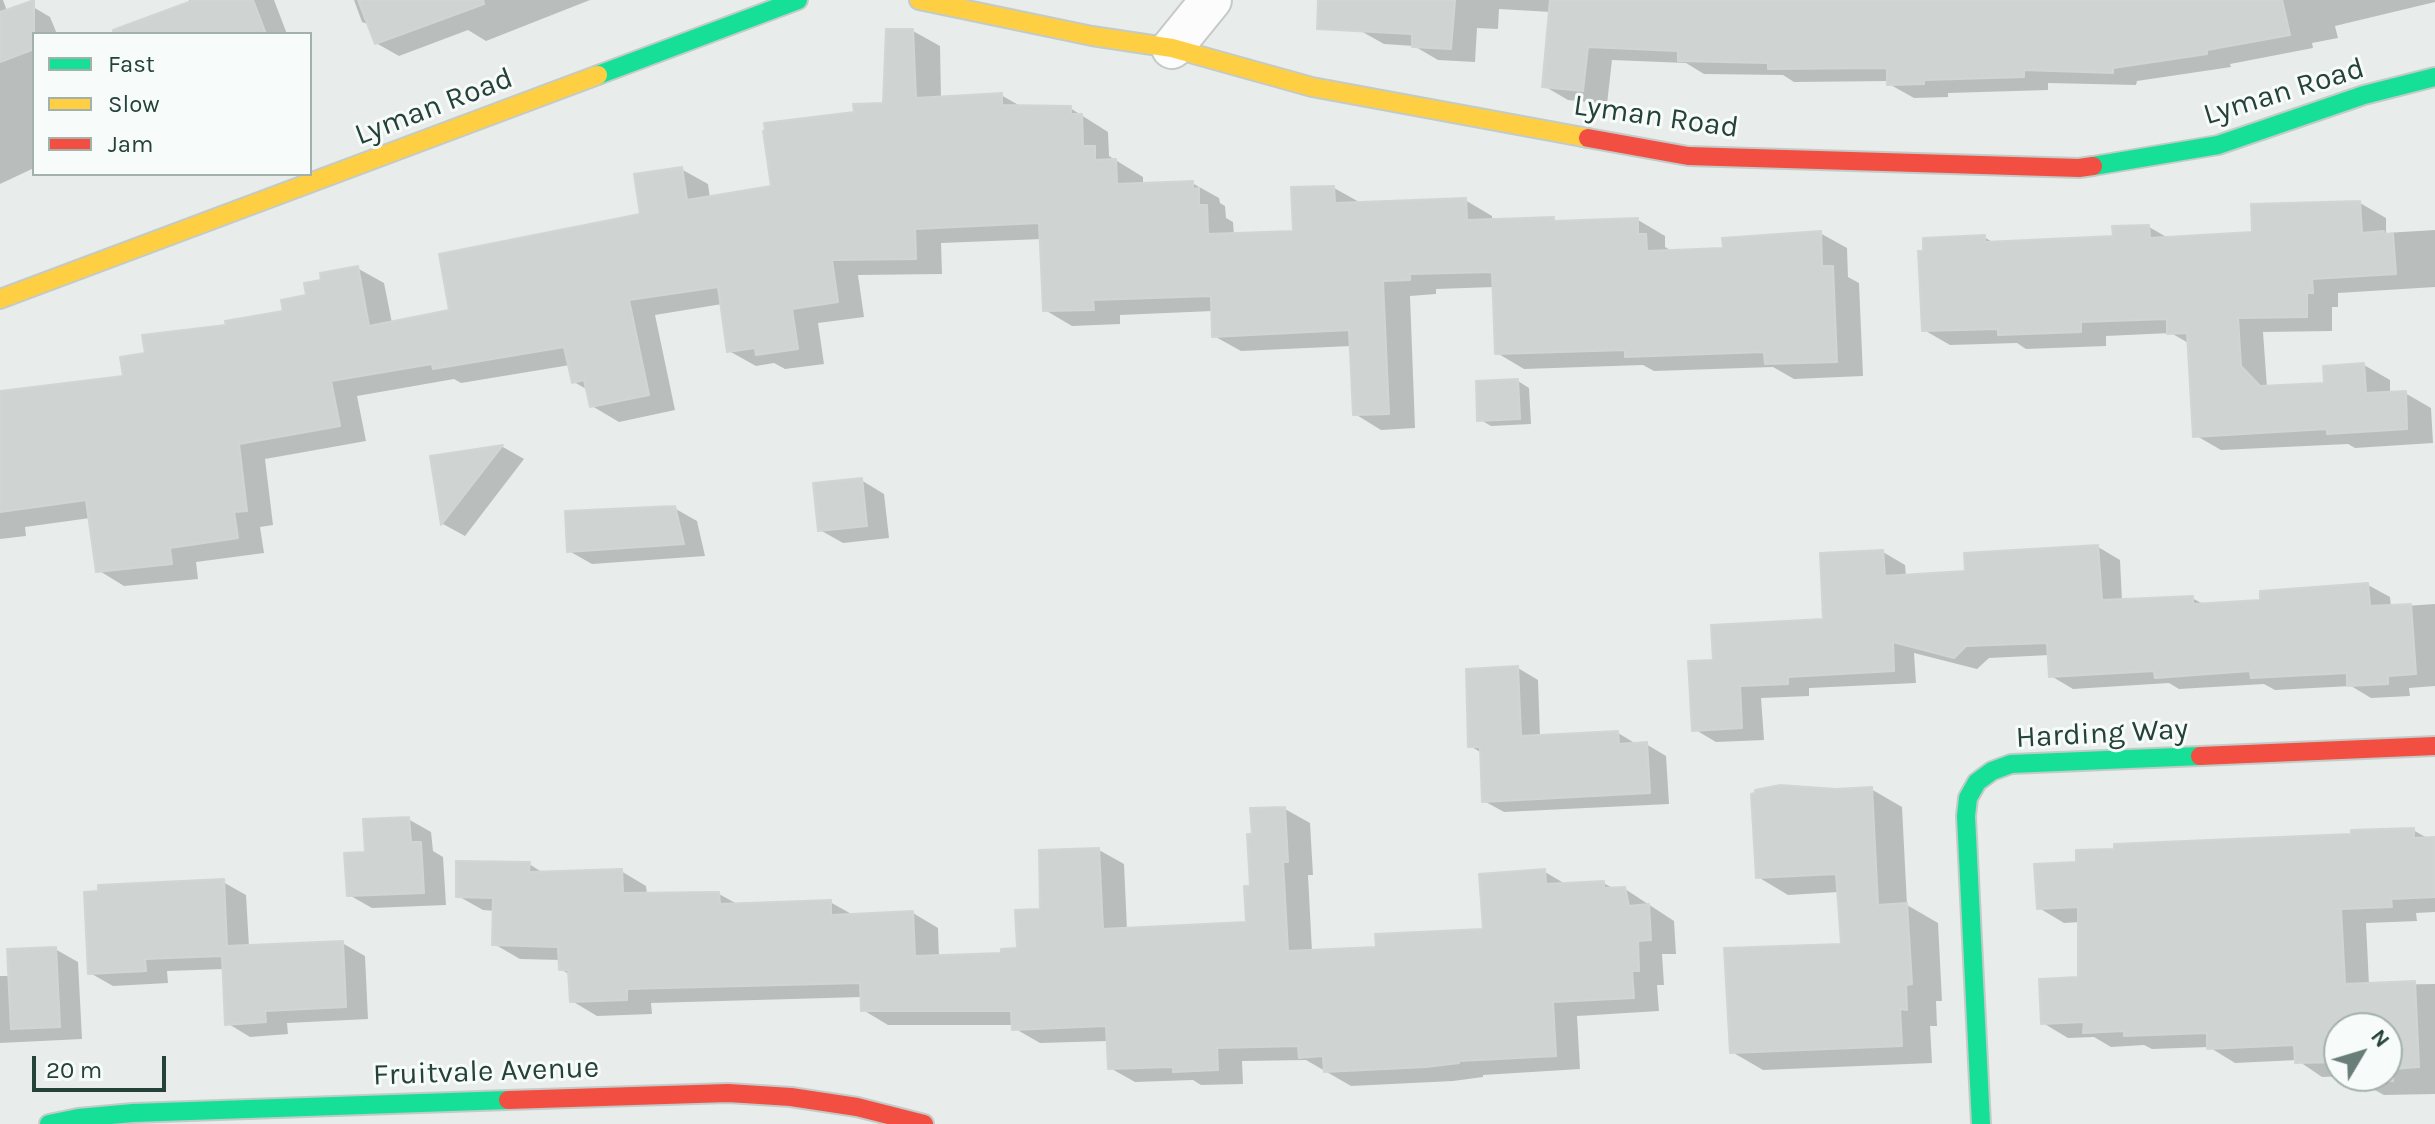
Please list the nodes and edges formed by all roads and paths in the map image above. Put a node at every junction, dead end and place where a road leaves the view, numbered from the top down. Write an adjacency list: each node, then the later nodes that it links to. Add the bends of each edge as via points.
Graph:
1 (798, 0): 6 (street, Lyman Road)
2 (919, 0): 4 (street, Lyman Road)
3 (1211, 0): 4 (street)
4 (1172, 48): 5 (street, Lyman Road, via 1312,87 1688,156 2079,168 2218,145 2364,95)
5 (2435, 77)
6 (0, 299)
7 (2435, 746): 10 (street, Harding Way, via 2011,764 1977,782 1966,816)
8 (49, 1124): 9 (street, Fruitvale Avenue, via 133,1113 713,1093 791,1097)
9 (924, 1124)
10 (1981, 1124)

